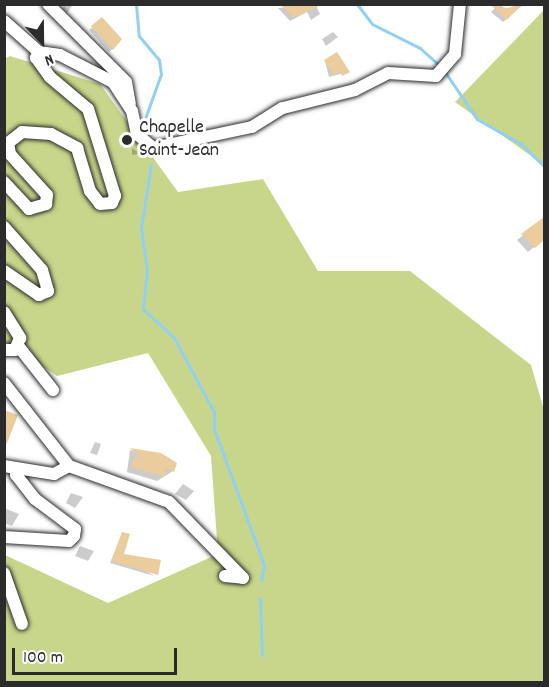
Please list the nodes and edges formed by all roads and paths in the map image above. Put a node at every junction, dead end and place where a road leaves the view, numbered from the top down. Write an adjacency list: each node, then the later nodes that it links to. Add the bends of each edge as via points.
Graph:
1 (48, 4): 5 (street, via 126,82)
2 (460, 4): 5 (street, via 455,54 436,76 388,73 355,90 283,108 252,127 166,148 153,148 137,134)
3 (4, 21): 4 (street)
4 (39, 51): 5 (street, via 60,56 112,82); 6 (street, via 36,58 50,77 88,109 115,196 112,203 100,204 90,191 77,148 51,134 22,132 8,143 10,154 47,195 46,204 29,209)
5 (132, 111)
6 (4, 182)
7 (4, 227): 8 (street, via 42,270 48,291 39,295)
8 (4, 272)
9 (4, 312): 10 (street, via 16,330)
10 (19, 347): 11 (street); 13 (street)
11 (4, 350)
12 (4, 382): 15 (street)
13 (53, 390)
14 (4, 466): 16 (street)
15 (69, 466): 16 (street, via 54,474); 19 (street, via 169,502 243,578)
16 (22, 470): 17 (street, via 16,475 35,499 75,529 74,536 69,541)
17 (4, 537)
18 (4, 573): 20 (street)
19 (225, 576)
20 (22, 624)

